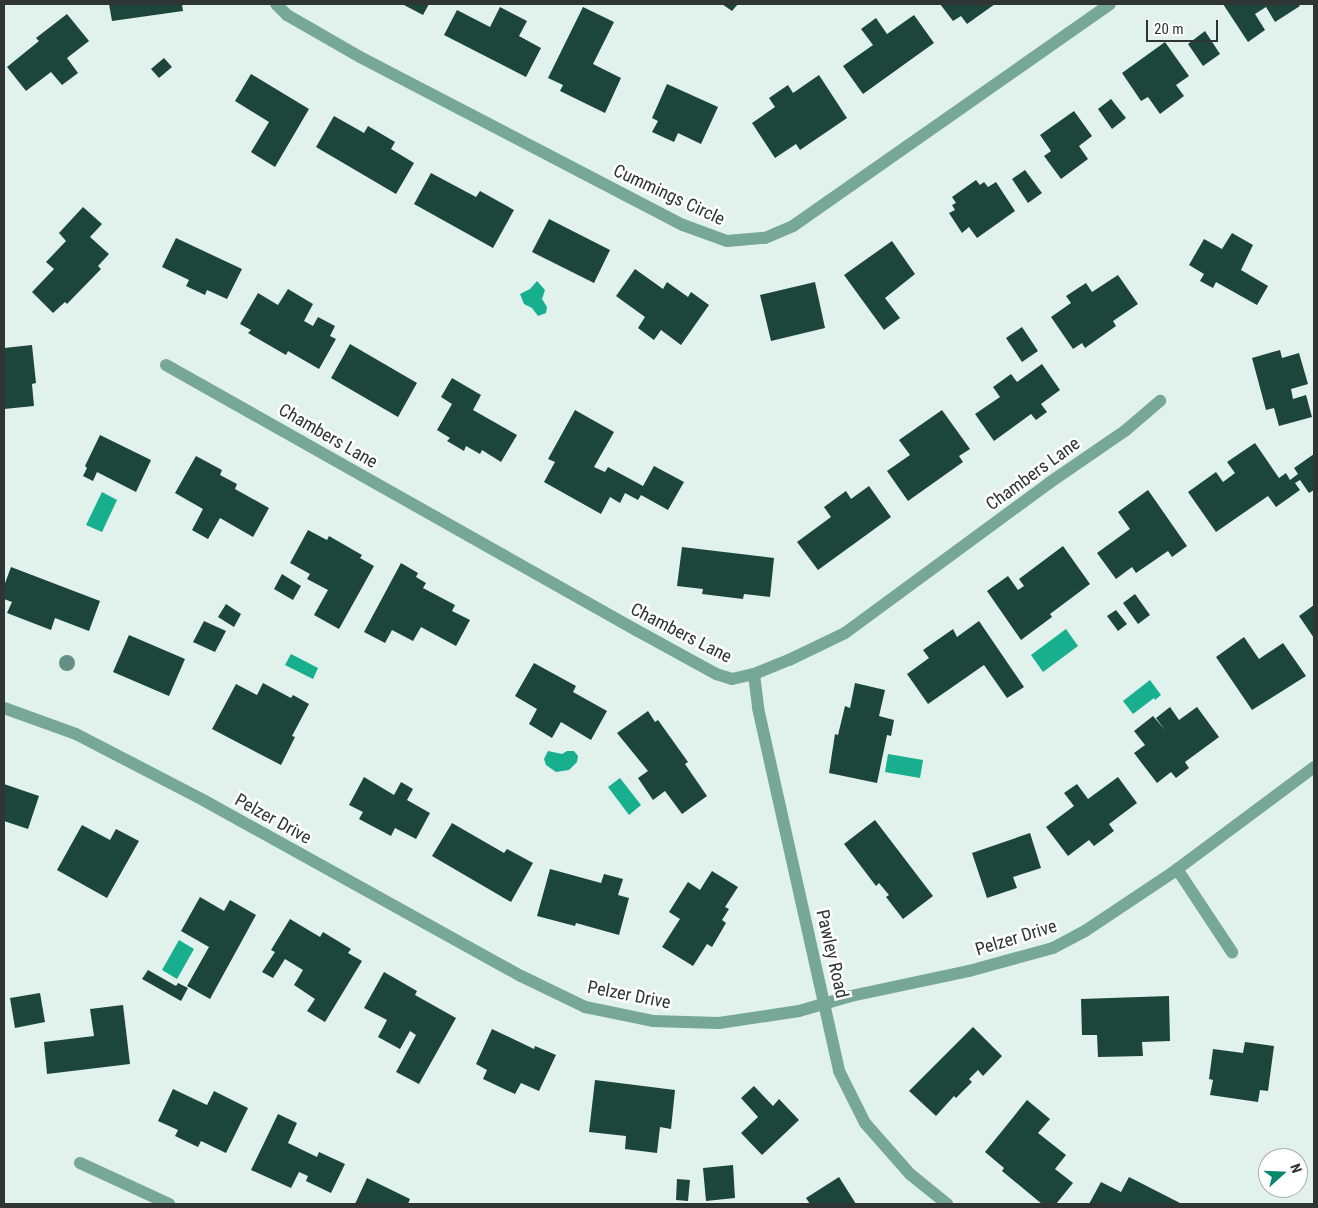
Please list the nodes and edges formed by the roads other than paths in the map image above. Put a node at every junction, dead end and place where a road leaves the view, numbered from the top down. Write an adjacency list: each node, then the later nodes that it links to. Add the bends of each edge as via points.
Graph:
1 (276, 4): 2 (street, Cummings Circle, via 286,14 368,61 683,225 727,241 765,238 793,226)
2 (1110, 4)
3 (166, 365): 5 (street, Chambers Lane, via 716,674 732,679)
4 (1160, 401): 5 (street, Chambers Lane, via 1126,430 845,633)
5 (754, 674): 10 (street, Pawley Road, via 758,708)
6 (4, 708): 10 (street, Pelzer Drive, via 76,734 205,801 480,955 585,1007 653,1021 719,1023 799,1011)
7 (1314, 767): 8 (street, Pelzer Drive)
8 (1177, 869): 9 (street); 10 (street, Pelzer Drive, via 1086,931 1053,948 969,971)
9 (1232, 952)
10 (825, 1003): 13 (street, Pawley Road, via 839,1071 865,1123 910,1174)
11 (80, 1162): 12 (street)
12 (169, 1204)
13 (947, 1204)

